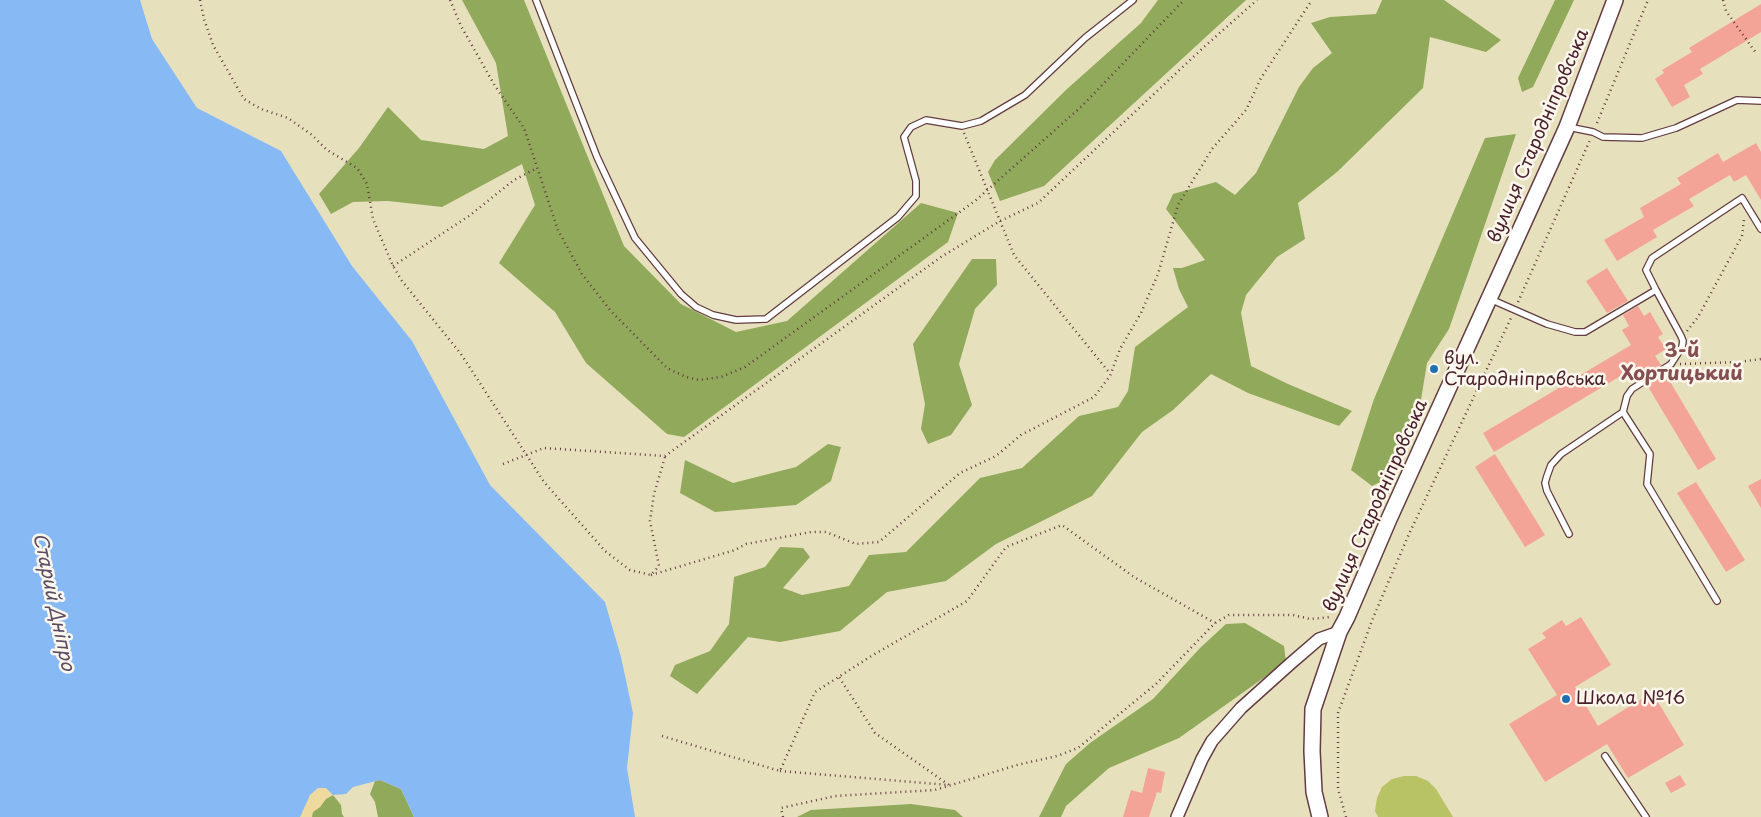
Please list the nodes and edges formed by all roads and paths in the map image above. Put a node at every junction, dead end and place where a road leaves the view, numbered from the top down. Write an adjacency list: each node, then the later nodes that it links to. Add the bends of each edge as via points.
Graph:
1 (200, 0): 21 (path, via 213,45 244,99 261,110 288,118 326,150 357,168 367,184 374,219)
2 (450, 0): 16 (path, via 495,86 524,128)
3 (536, 0): 13 (lane, via 597,157 635,238 681,294 696,307 713,315 736,320 766,319 898,217 916,196 916,181 904,137 911,127 926,120)
4 (1133, 0): 13 (lane, via 1085,38 1025,95 981,121)
5 (1184, 0): 17 (path, via 1082,106)
6 (1257, 0): 19 (path, via 1038,203)
7 (1312, 0): 34 (path, via 1261,78 1246,110 1212,149 1178,205 1158,274 1110,376 1094,397 1021,435 996,456 960,473 879,542 856,544 826,532 811,532 746,544)
8 (1615, 0): 14 (street, вулиця Стародніпровська)
9 (1648, 0): 15 (path)
10 (1723, 0): 11 (path, via 1726,11)
11 (1756, 53)
12 (1761, 101): 15 (lane, via 1737,100 1676,128 1642,138 1603,137)
13 (962, 126): 17 (path)
14 (1567, 127): 15 (lane); 23 (street, вулиця Стародніпровська)
15 (1593, 132): 24 (path)
16 (537, 168): 17 (path, via 558,230 588,282 610,310 667,368 699,380 721,377 745,368); 21 (path, via 514,180 469,216)
17 (987, 190): 19 (path)
18 (1742, 198): 20 (lane); 22 (lane, via 1652,258 1646,270); 25 (path, via 1742,236 1698,317)
19 (1000, 221): 28 (path, via 1014,255); 31 (path, via 941,257)
20 (1761, 229)
21 (393, 266): 30 (path, via 461,354)
22 (1656, 290): 24 (lane, via 1585,332 1565,330); 25 (lane)
23 (1490, 299): 24 (lane); 36 (street, вулиця Стародніпровська)
24 (1515, 310): 47 (path, via 1409,534 1338,713 1338,789)
25 (1681, 336): 27 (lane, via 1682,347)
26 (1761, 359): 27 (path)
27 (1670, 364): 29 (lane, via 1632,389)
28 (1108, 371)
29 (1623, 412): 33 (lane, via 1561,454 1546,476 1547,491); 35 (lane, via 1650,454 1647,484)
30 (526, 454): 31 (path, via 544,448); 32 (path); 34 (path, via 544,482 606,551 630,570)
31 (665, 456): 34 (path, via 650,521 659,566)
32 (503, 464)
33 (1569, 534)
34 (651, 575)
35 (1717, 601)
36 (1348, 616): 37 (path, via 1310,619 1294,615 1229,615); 38 (street, вулиця Стародніпровська)
37 (1215, 623): 39 (path, via 1134,577 1062,525 1006,547 968,602); 43 (path, via 1156,684 1078,748)
38 (1339, 632): 45 (street, via 1319,639 1241,708 1212,741); 46 (street, вулиця Стародніпровська, via 1314,709 1314,792)
39 (839, 677): 42 (path, via 815,692); 43 (path, via 876,733)
40 (662, 736): 42 (path)
41 (1605, 756): 48 (lane)
42 (780, 771): 43 (path)
43 (949, 785): 44 (path, via 935,790 834,796 781,808)
44 (783, 817)
45 (1177, 817)
46 (1320, 817)
47 (1346, 817)
48 (1646, 817)

